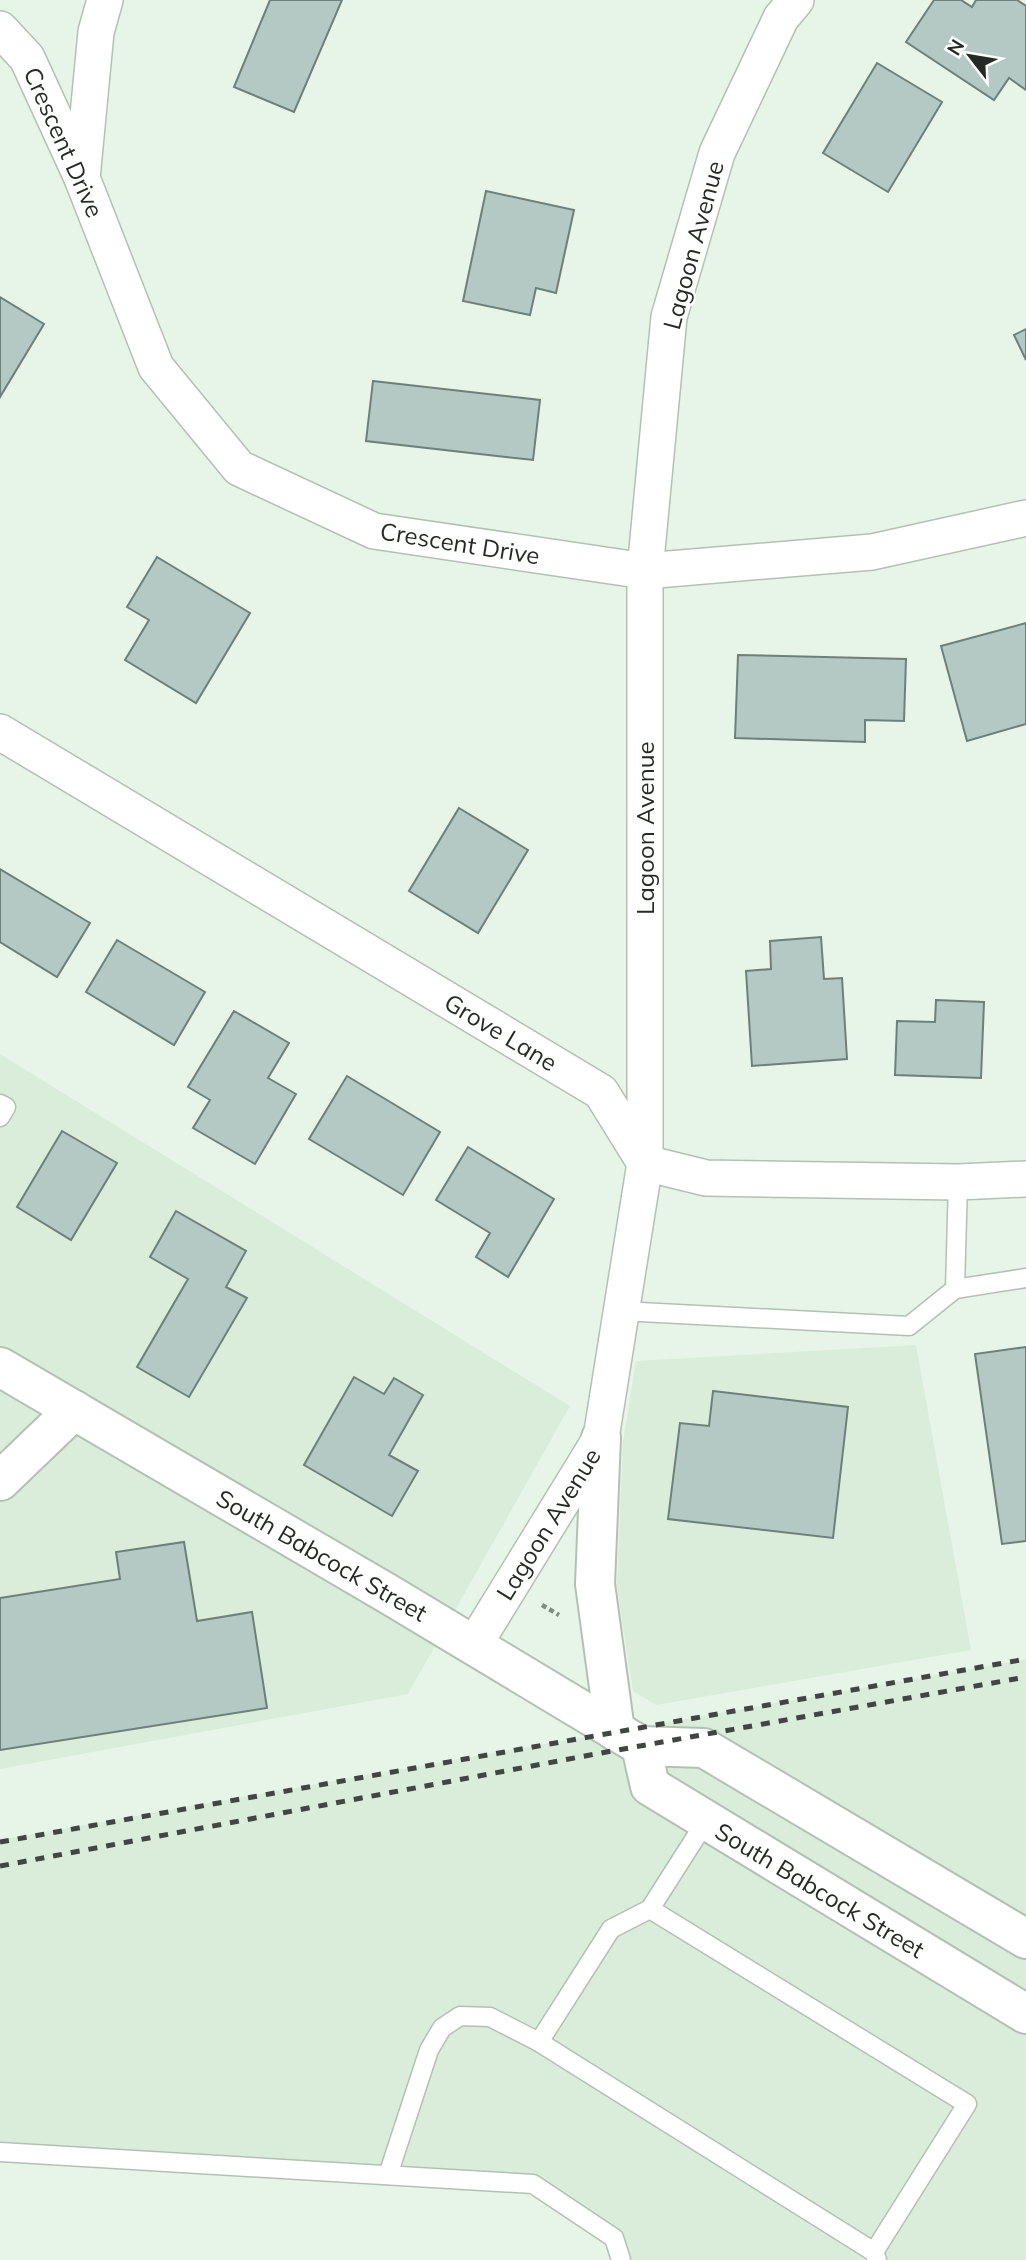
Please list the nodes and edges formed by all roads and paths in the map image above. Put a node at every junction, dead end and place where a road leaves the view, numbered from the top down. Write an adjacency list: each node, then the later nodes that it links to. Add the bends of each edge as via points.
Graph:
1 (105, 0): 4 (street, via 96,32)
2 (796, 0): 6 (street, Lagoon Avenue, via 781,18 717,153 669,317)
3 (0, 29): 4 (street, Crescent Drive, via 27,58)
4 (82, 178): 6 (street, Crescent Drive, via 156,367 239,468 374,531)
5 (1026, 518): 6 (street, Crescent Drive, via 872,552)
6 (645, 571): 10 (street, Lagoon Avenue)
7 (0, 732): 10 (street, Grove Lane, via 601,1092)
8 (0, 1104): 9 (lane, via 6,1107)
9 (0, 1117)
10 (645, 1163): 12 (street, via 706,1178); 15 (street, Lagoon Avenue)
11 (1026, 1179): 12 (street)
12 (958, 1182): 14 (lane)
13 (1026, 1278): 14 (lane)
14 (955, 1289): 15 (lane, via 909,1326)
15 (621, 1311): 18 (street, Lagoon Avenue)
16 (0, 1367): 17 (main road, South Babcock Street)
17 (74, 1410): 19 (main road); 20 (main road, South Babcock Street)
18 (601, 1438): 20 (street, Lagoon Avenue); 21 (main road, via 595,1584)
19 (0, 1481)
20 (474, 1645): 21 (main road, South Babcock Street)
21 (628, 1739): 22 (main road, South Babcock Street, via 650,1786); 24 (main road, South Babcock Street, via 704,1748)
22 (706, 1821): 23 (lane); 25 (main road, South Babcock Street)
23 (650, 1909): 26 (lane, via 611,1929); 29 (lane, via 967,2104)
24 (1026, 1939)
25 (1026, 2014)
26 (539, 2042): 28 (lane, via 490,2017 460,2016 442,2028 429,2049); 29 (lane)
27 (0, 2152): 28 (lane)
28 (388, 2175): 30 (lane, via 533,2184 614,2238)
29 (876, 2256)
30 (621, 2260)

